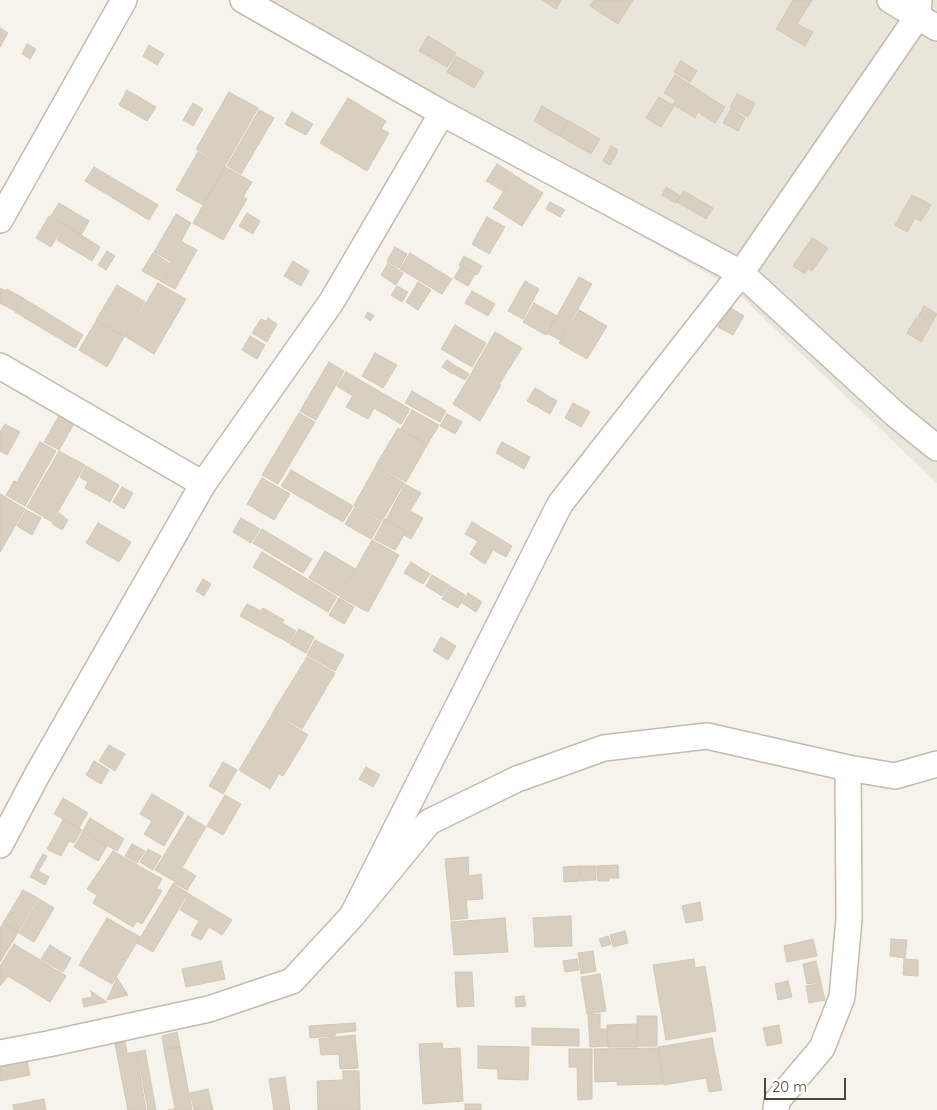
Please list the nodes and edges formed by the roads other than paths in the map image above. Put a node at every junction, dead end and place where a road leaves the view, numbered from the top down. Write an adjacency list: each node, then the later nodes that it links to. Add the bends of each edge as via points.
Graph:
1 (124, 0): 6 (street)
2 (243, 0): 5 (street)
3 (890, 0): 4 (street)
4 (925, 15): 7 (street)
5 (442, 113): 7 (street); 10 (street, via 332,301)
6 (0, 220)
7 (741, 273): 9 (street); 16 (street, via 560,504)
8 (0, 366): 10 (street)
9 (937, 448)
10 (204, 484): 15 (street)
11 (937, 764): 13 (street)
12 (848, 768): 13 (street); 16 (street, via 707,736 604,748 517,779 429,822); 18 (street, via 849,919 842,997 822,1048 777,1101)
13 (895, 776): 14 (street)
14 (937, 784)
15 (0, 845)
16 (352, 916): 17 (street, via 292,981 209,1009)
17 (0, 1053)
18 (776, 1110)

